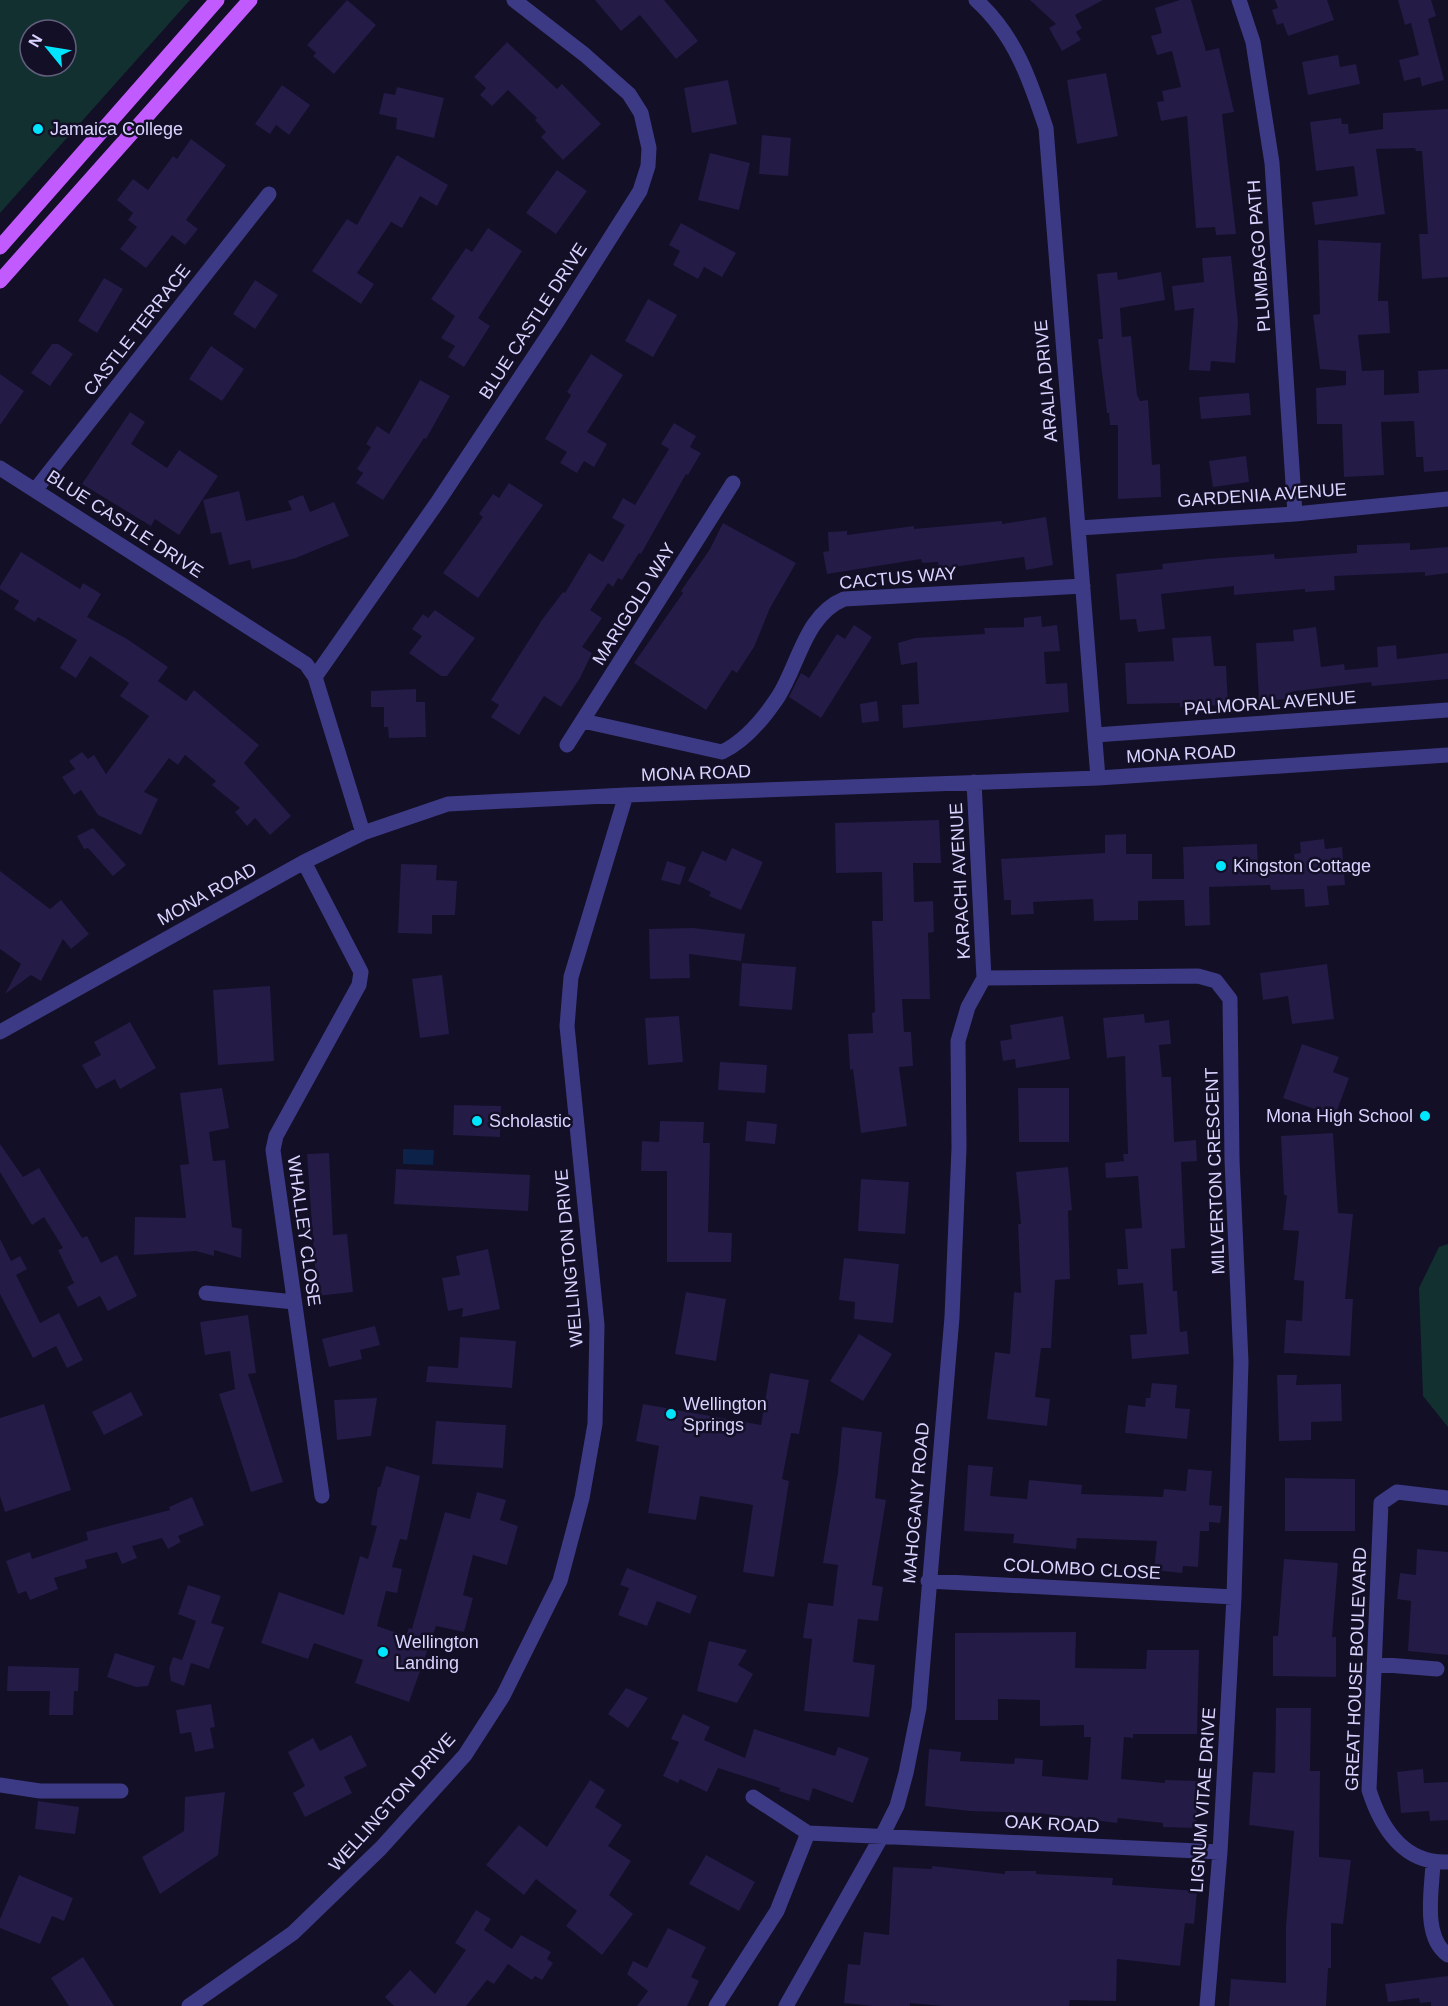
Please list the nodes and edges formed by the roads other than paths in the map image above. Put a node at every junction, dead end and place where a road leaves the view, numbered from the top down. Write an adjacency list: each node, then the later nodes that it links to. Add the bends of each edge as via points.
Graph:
1 (217, 0): 7 (main road)
2 (250, 0): 8 (main road)
3 (514, 0): 16 (street, BLUE CASTLE DRIVE, via 629,94 641,113 650,148 648,166 640,191 557,322)
4 (976, 0): 14 (street, ARALIA DRIVE, via 1010,39 1024,64 1046,128)
5 (1239, 0): 13 (street, PLUMBAGO PATH, via 1253,42 1272,163)
6 (269, 194): 11 (street, CASTLE TERRACE)
7 (0, 247)
8 (0, 281)
9 (0, 468): 11 (street, BLUE CASTLE DRIVE)
10 (733, 483): 18 (street, MARIGOLD WAY)
11 (36, 489): 16 (street, BLUE CASTLE DRIVE, via 290,653 306,664)
12 (1448, 499): 13 (street, GARDENIA AVENUE)
13 (1294, 513): 14 (street, GARDENIA AVENUE)
14 (1079, 528): 15 (street, ARALIA DRIVE)
15 (1083, 586): 18 (street, CACTUS WAY, via 844,599 830,604 816,619 778,696 736,745 722,752); 19 (street, ARALIA DRIVE)
16 (315, 677): 25 (street, BLUE CASTLE DRIVE)
17 (1448, 710): 19 (street, PALMORAL AVENUE)
18 (583, 722): 20 (street, MARIGOLD WAY)
19 (1095, 735): 22 (street, ARALIA DRIVE)
20 (567, 745)
21 (1448, 755): 22 (street, MONA ROAD)
22 (1098, 778): 23 (street, MONA ROAD)
23 (974, 782): 24 (street, MONA ROAD); 27 (street, KARACHI AVENUE)
24 (626, 795): 25 (street, MONA ROAD, via 448,804); 45 (street, WELLINGTON DRIVE, via 572,977 567,1026 597,1325 595,1424 582,1498 560,1581 503,1696 465,1755 381,1848 293,1933)
25 (363, 833): 26 (street, MONA ROAD)
26 (304, 862): 28 (street, MONA ROAD); 30 (street, WHALLEY CLOSE, via 361,972 359,985 276,1136 273,1150)
27 (984, 978): 33 (street, MAHOGANY ROAD, via 968,1007 958,1041 959,1148 952,1317); 34 (street, MILVERTON CRESCENT, via 1198,976 1216,981 1230,999 1241,1362)
28 (0, 1032)
29 (206, 1293): 30 (street)
30 (294, 1302): 31 (street, WHALLEY CLOSE)
31 (322, 1496)
32 (1448, 1498): 35 (street, GREAT HOUSE BOULEVARD, via 1397,1492 1381,1503)
33 (928, 1581): 34 (street, COLOMBO CLOSE); 41 (street, MAHOGANY ROAD, via 915,1730 900,1795)
34 (1234, 1597): 42 (street, LIGNUM VITAE DRIVE)
35 (1374, 1664): 36 (street); 43 (street, GREAT HOUSE BOULEVARD, via 1369,1790 1377,1815 1407,1851 1418,1859)
36 (1437, 1669)
37 (0, 1785): 38 (street, via 40,1791)
38 (122, 1791)
39 (753, 1797): 40 (street)
40 (808, 1833): 41 (street, OAK ROAD); 46 (street, via 777,1911)
41 (883, 1834): 42 (street, OAK ROAD); 47 (street, MAHOGANY ROAD)
42 (1220, 1852): 48 (street, LIGNUM VITAE DRIVE)
43 (1441, 1862): 44 (street, via 1431,1910 1439,1948)
44 (1448, 1955)
45 (189, 2006)
46 (716, 2006)
47 (786, 2006)
48 (1207, 2006)

